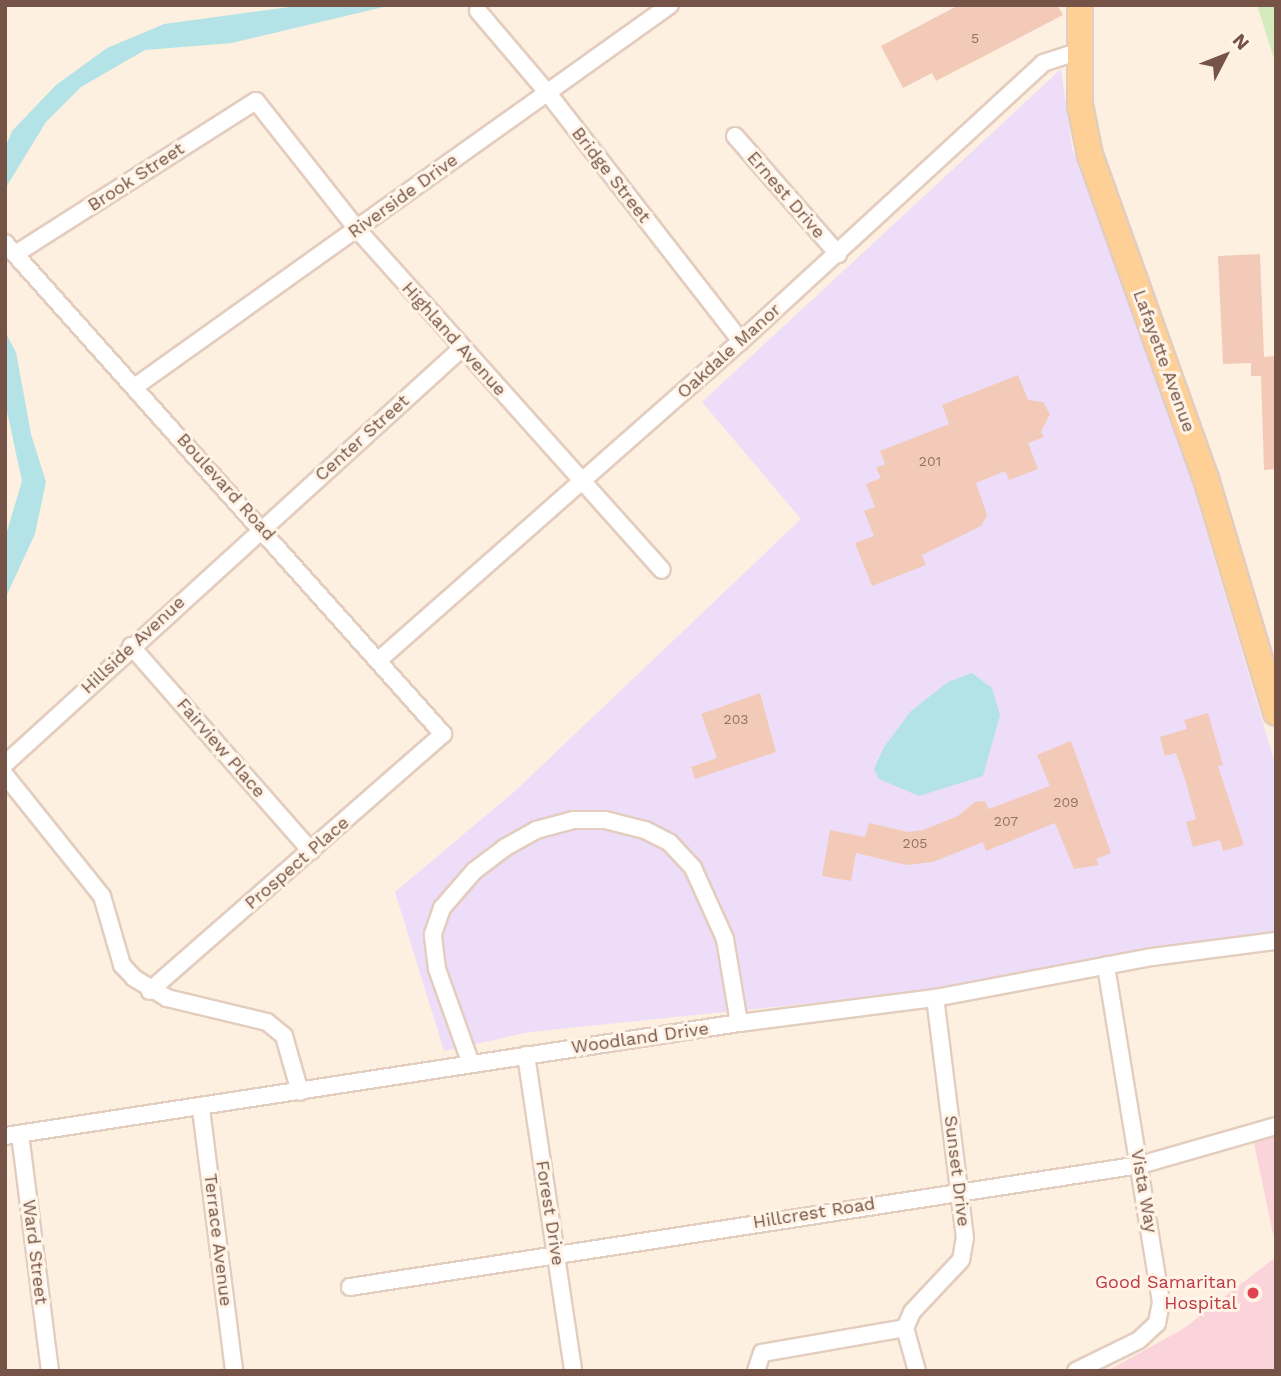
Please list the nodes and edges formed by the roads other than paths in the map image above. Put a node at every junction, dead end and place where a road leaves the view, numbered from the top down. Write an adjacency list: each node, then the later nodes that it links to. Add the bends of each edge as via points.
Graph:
1 (670, 5): 5 (street, Riverside Drive)
2 (1080, 5): 4 (main road, Lafayette Avenue)
3 (478, 11): 5 (street, Bridge Street)
4 (1079, 51): 10 (street, Oakdale Manor, via 1043,63); 19 (main road, Lafayette Avenue, via 1080,105 1090,155 1206,479)
5 (547, 92): 8 (street, Riverside Drive); 11 (street, Bridge Street)
6 (256, 101): 8 (street, Highland Avenue); 9 (street, Brook Street)
7 (735, 136): 10 (street, Ernest Drive)
8 (357, 229): 12 (street, Highland Avenue); 13 (street, Riverside Drive)
9 (11, 248): 13 (street, Boulevard Road)
10 (838, 254): 11 (street, Oakdale Manor)
11 (741, 341): 14 (street, Oakdale Manor)
12 (462, 348): 14 (street, Highland Avenue); 15 (street, Center Street)
13 (136, 386): 15 (street, Boulevard Road)
14 (582, 481): 16 (street, Highland Avenue); 18 (street, Oakdale Manor)
15 (262, 528): 17 (street, Hillside Avenue); 18 (street, Boulevard Road)
16 (662, 570)
17 (131, 646): 21 (street, Hillside Avenue); 23 (street, Fairview Place)
18 (380, 659): 20 (street, Boulevard Road)
19 (1276, 713)
20 (443, 734): 23 (street, Prospect Place)
21 (5, 764)
22 (5, 775): 26 (street, via 102,896 122,965)
23 (311, 851): 26 (street, Prospect Place)
24 (1276, 941): 25 (street, Woodland Drive)
25 (1106, 965): 27 (street, Woodland Drive); 35 (street, Vista Way)
26 (149, 991): 31 (street, via 267,1022 284,1037)
27 (935, 998): 28 (street, Woodland Drive); 36 (street, Sunset Drive)
28 (739, 1023): 29 (street, Woodland Drive); 30 (street, via 725,939 693,868 670,843 645,830 606,820 573,820 536,830 504,848 474,871 442,908 433,934 437,968)
29 (526, 1055): 30 (street, Woodland Drive); 37 (street, Forest Drive)
30 (471, 1064): 31 (street, Woodland Drive)
31 (300, 1092): 32 (street, Woodland Drive)
32 (201, 1109): 34 (street, Woodland Drive); 41 (street, Terrace Avenue)
33 (1276, 1126): 35 (street, Hillcrest Road)
34 (13, 1135): 40 (street, Ward Street)
35 (1140, 1165): 36 (street, Hillcrest Road); 45 (street, Vista Way, via 1161,1302 1157,1323 1139,1340)
36 (959, 1191): 37 (street, Hillcrest Road); 39 (street, Sunset Drive, via 965,1238 961,1260 912,1312)
37 (556, 1253): 38 (street, Hillcrest Road); 42 (street, Forest Drive)
38 (350, 1287)
39 (905, 1328): 43 (street, via 762,1353); 44 (street)
40 (50, 1371)
41 (234, 1371)
42 (573, 1371)
43 (756, 1371)
44 (917, 1371)
45 (1076, 1371)

